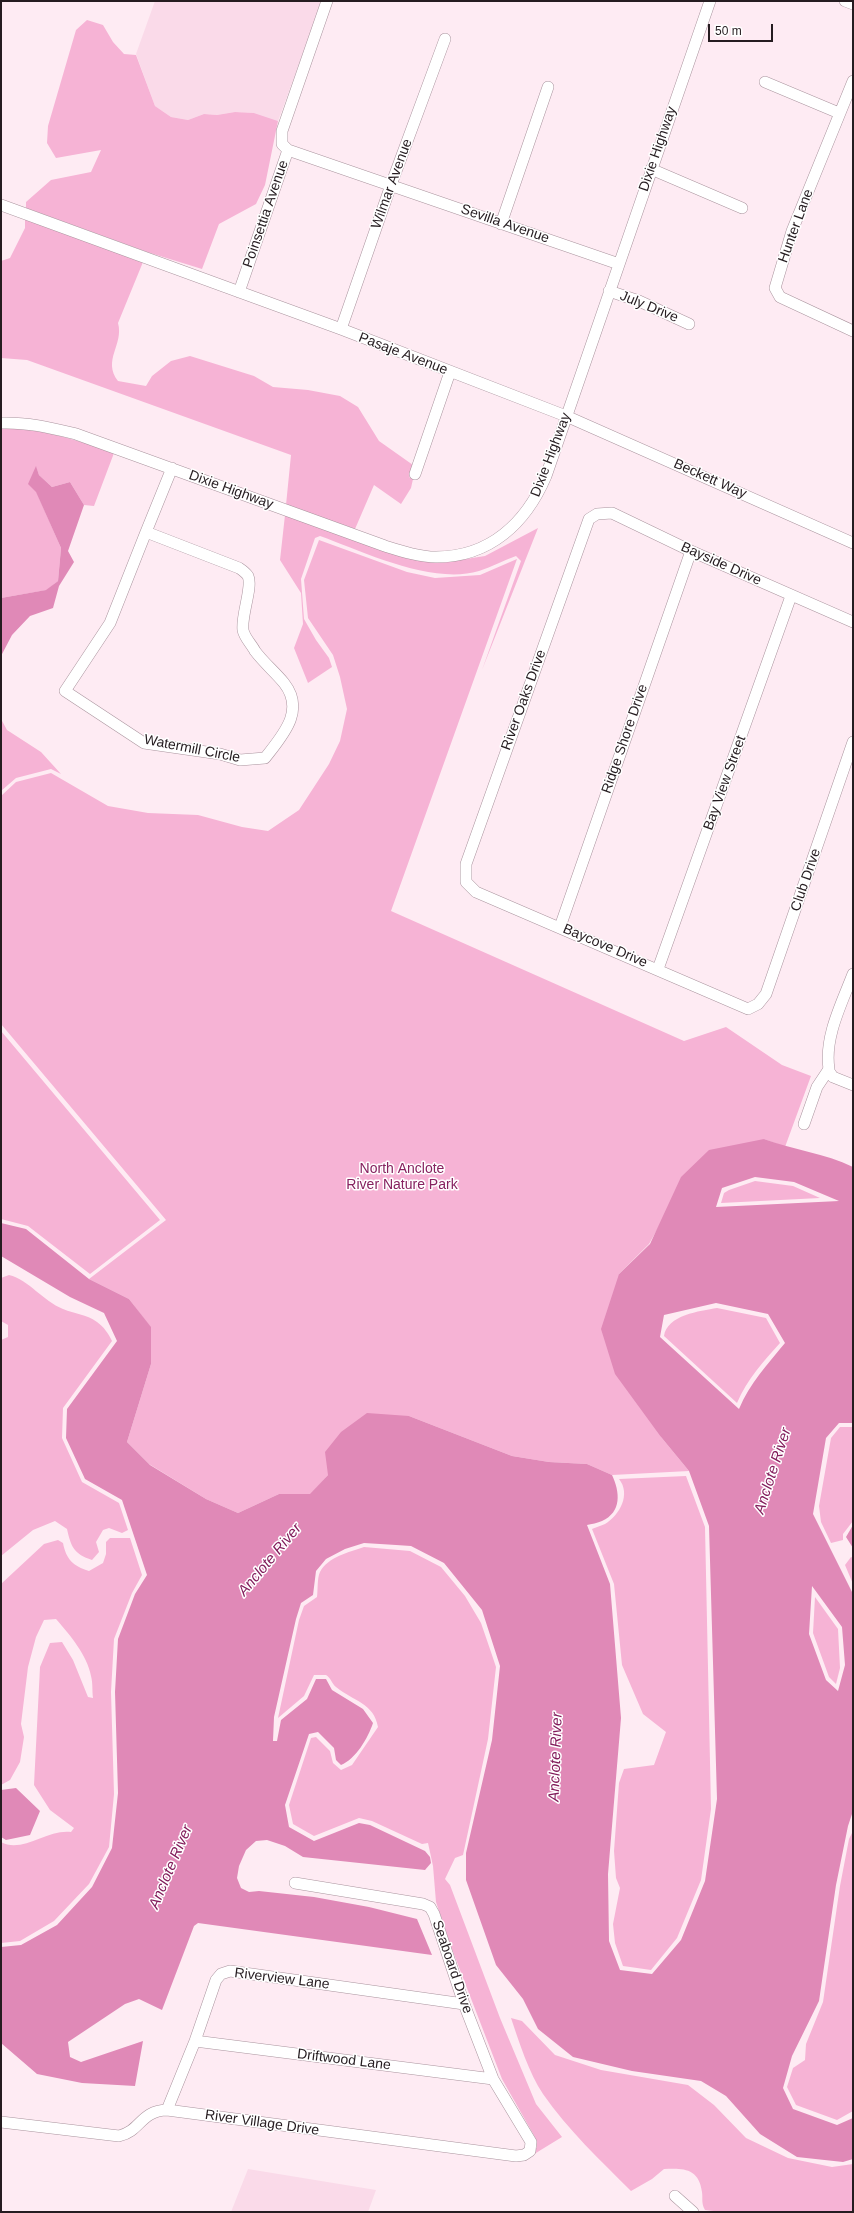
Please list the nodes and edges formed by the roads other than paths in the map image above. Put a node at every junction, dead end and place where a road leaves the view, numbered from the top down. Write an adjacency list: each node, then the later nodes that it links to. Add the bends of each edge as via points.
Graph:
1 (327, 1): 10 (street, Poinsettia Avenue, via 282,131 282,144)
2 (710, 1): 11 (street, Dixie Highway)
3 (845, 1): 4 (street)
4 (853, 4)
5 (445, 39): 12 (street, Wilmar Avenue)
6 (853, 81): 9 (street, Hunter Lane)
7 (766, 82): 9 (street)
8 (548, 86): 15 (street)
9 (839, 113): 21 (street, Hunter Lane, via 792,231 775,288 780,297)
10 (288, 150): 12 (street); 18 (street, Poinsettia Avenue)
11 (651, 169): 14 (street); 16 (street, Dixie Highway)
12 (390, 185): 15 (street, Sevilla Avenue); 20 (street, Wilmar Avenue)
13 (1, 205): 18 (street, Pasaje Avenue)
14 (742, 208)
15 (501, 224): 16 (street, Sevilla Avenue)
16 (619, 264): 17 (street, Dixie Highway)
17 (609, 291): 19 (street, July Drive); 23 (street, Dixie Highway)
18 (239, 292): 20 (street, Pasaje Avenue)
19 (689, 324)
20 (341, 330): 22 (street, Pasaje Avenue)
21 (853, 331)
22 (450, 372): 23 (street, Pasaje Avenue); 26 (street)
23 (566, 416): 25 (street, Dixie Highway, via 537,496 524,516 504,535 481,547 453,556 423,556 385,546); 29 (street, Beckett Way)
24 (1, 423): 25 (street, Dixie Highway, via 49,427 76,434)
25 (172, 468): 28 (street, Watermill Circle)
26 (415, 474)
27 (589, 519): 30 (street, Bayside Drive, via 597,514 612,513); 34 (street, River Oaks Drive, via 466,864)
28 (146, 532): 28 (street, Watermill Circle, via 239,568 248,575 250,584 243,615 243,632 262,660 285,684 292,701 292,718 281,738 265,758 240,760 220,754 144,743 64,691 110,623)
29 (853, 543)
30 (691, 551): 31 (street, Bayside Drive); 35 (street, Ridge Shore Drive)
31 (791, 596): 32 (street, Bayside Drive); 36 (street, Bay View Street)
32 (853, 622)
33 (853, 742): 38 (street, Club Drive, via 766,994 758,1004)
34 (466, 882): 35 (street, Baycove Drive, via 476,892)
35 (560, 927): 36 (street, Baycove Drive)
36 (658, 969): 38 (street, Baycove Drive)
37 (853, 974): 39 (street, via 833,1028 827,1054)
38 (748, 1009)
39 (828, 1070): 40 (street, via 833,1077); 41 (street, via 817,1087)
40 (853, 1085)
41 (804, 1124)
42 (295, 1883): 43 (street, Seaboard Drive, via 430,1907)
43 (464, 2004): 44 (street, Riverview Lane, via 230,1972 221,1974 216,1980); 45 (street, Seaboard Drive)
44 (195, 2041): 45 (street, Driftwood Lane); 46 (street, Riverview Lane)
45 (493, 2079): 48 (street, Seaboard Drive, via 531,2142)
46 (167, 2110): 47 (street, River Village Drive, via 150,2113 129,2133 119,2136); 48 (street, River Village Drive, via 516,2156)
47 (1, 2122)
48 (530, 2151)
49 (675, 2196): 50 (street)
50 (693, 2212)

